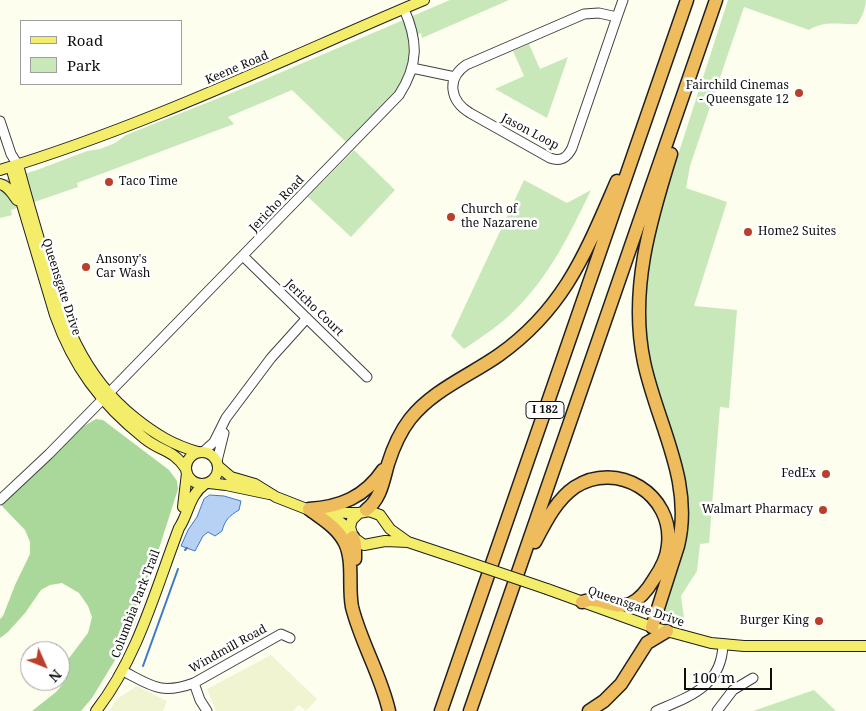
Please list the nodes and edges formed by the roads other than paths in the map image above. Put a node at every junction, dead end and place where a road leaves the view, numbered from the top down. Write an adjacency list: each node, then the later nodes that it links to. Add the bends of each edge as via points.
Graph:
1 (424, 0): 5 (main road, Keene Road)
2 (623, 0): 6 (street, Jason Loop)
3 (687, 0): 10 (highway, I 182)
4 (716, 0): 7 (highway, I 182)
5 (404, 9): 8 (street, Jericho Road, via 414,35); 12 (main road, Keene Road, via 211,92 86,142)
6 (617, 17): 9 (street, via 589,13 576,17 466,65); 9 (street, Jason Loop, via 572,148 562,159 550,158 464,109 456,100 453,89)
7 (701, 41): 35 (highway, I 182); 36 (highway, via 698,70 664,175 640,275 639,325 644,361 677,468 682,508 678,546)
8 (412, 68): 9 (street); 16 (street, Jericho Road, via 405,87 393,103)
9 (455, 76)
10 (650, 108): 23 (highway, via 589,245 559,297 514,344 424,404 401,431); 47 (highway, I 182)
11 (0, 121): 12 (street, Queensgate Drive)
12 (14, 166): 13 (main road, Keene Road); 15 (main road, Queensgate Drive); 19 (main road, Queensgate Drive, via 69,331)
13 (0, 170)
14 (0, 184): 15 (main road, via 5,185)
15 (22, 205): 19 (main road, Queensgate Drive, via 63,336 83,373)
16 (243, 256): 17 (street, Jericho Court); 19 (street, Jericho Road)
17 (307, 318): 18 (street, Jericho Court); 20 (street, via 271,358)
18 (367, 377)
19 (105, 397): 21 (main road, via 162,438); 24 (main road, Queensgate Drive, via 147,441 177,456); 27 (street, Jericho Road)
20 (236, 405): 21 (street, via 214,442); 22 (street, via 221,440)
21 (200, 452): 22 (main road, via 211,454); 24 (main road, via 188,460)
22 (218, 463): 25 (main road, via 216,476); 26 (main road, via 229,476 255,484)
23 (388, 463): 28 (highway, via 374,482 355,497 334,506); 29 (highway, via 378,498)
24 (187, 471): 25 (main road, via 196,483); 30 (main road, Columbia Park Trail)
25 (207, 483): 26 (main road); 30 (main road, Columbia Park Trail, via 193,496)
26 (271, 495): 28 (main road)
27 (0, 500)
28 (309, 509): 29 (main road); 31 (main road, via 340,522); 33 (highway, via 343,538 348,554)
29 (362, 512): 31 (main road, via 352,520); 32 (main road, via 380,515 390,529)
30 (179, 528): 41 (main road, Columbia Park Trail)
31 (352, 535): 32 (main road, via 364,545 385,541); 33 (highway, via 356,556)
32 (408, 542): 34 (main road, Queensgate Drive, bridge)
33 (350, 588): 46 (highway, via 355,616)
34 (582, 602): 35 (highway, via 592,600 621,606 633,603 647,590 664,563 669,538 664,515 650,494 632,482 603,478 583,483 566,494 534,544); 36 (main road, Queensgate Drive)
35 (504, 611): 48 (highway, I 182)
36 (652, 626): 37 (main road, Queensgate Drive)
37 (667, 631): 39 (main road, Queensgate Drive); 49 (highway, via 647,643 621,684)
38 (290, 638): 43 (street, Windmill Road, via 281,634)
39 (723, 644): 40 (main road, Queensgate Drive); 50 (street, via 719,664 707,685)
40 (866, 646)
41 (123, 670): 43 (street, Windmill Road, via 156,688 179,689); 44 (main road, Columbia Park Trail)
42 (753, 678): 51 (street, via 733,690)
43 (194, 683): 45 (street)
44 (96, 711)
45 (207, 711)
46 (389, 711)
47 (441, 711)
48 (470, 711)
49 (590, 711)
50 (656, 711)
51 (717, 711)

